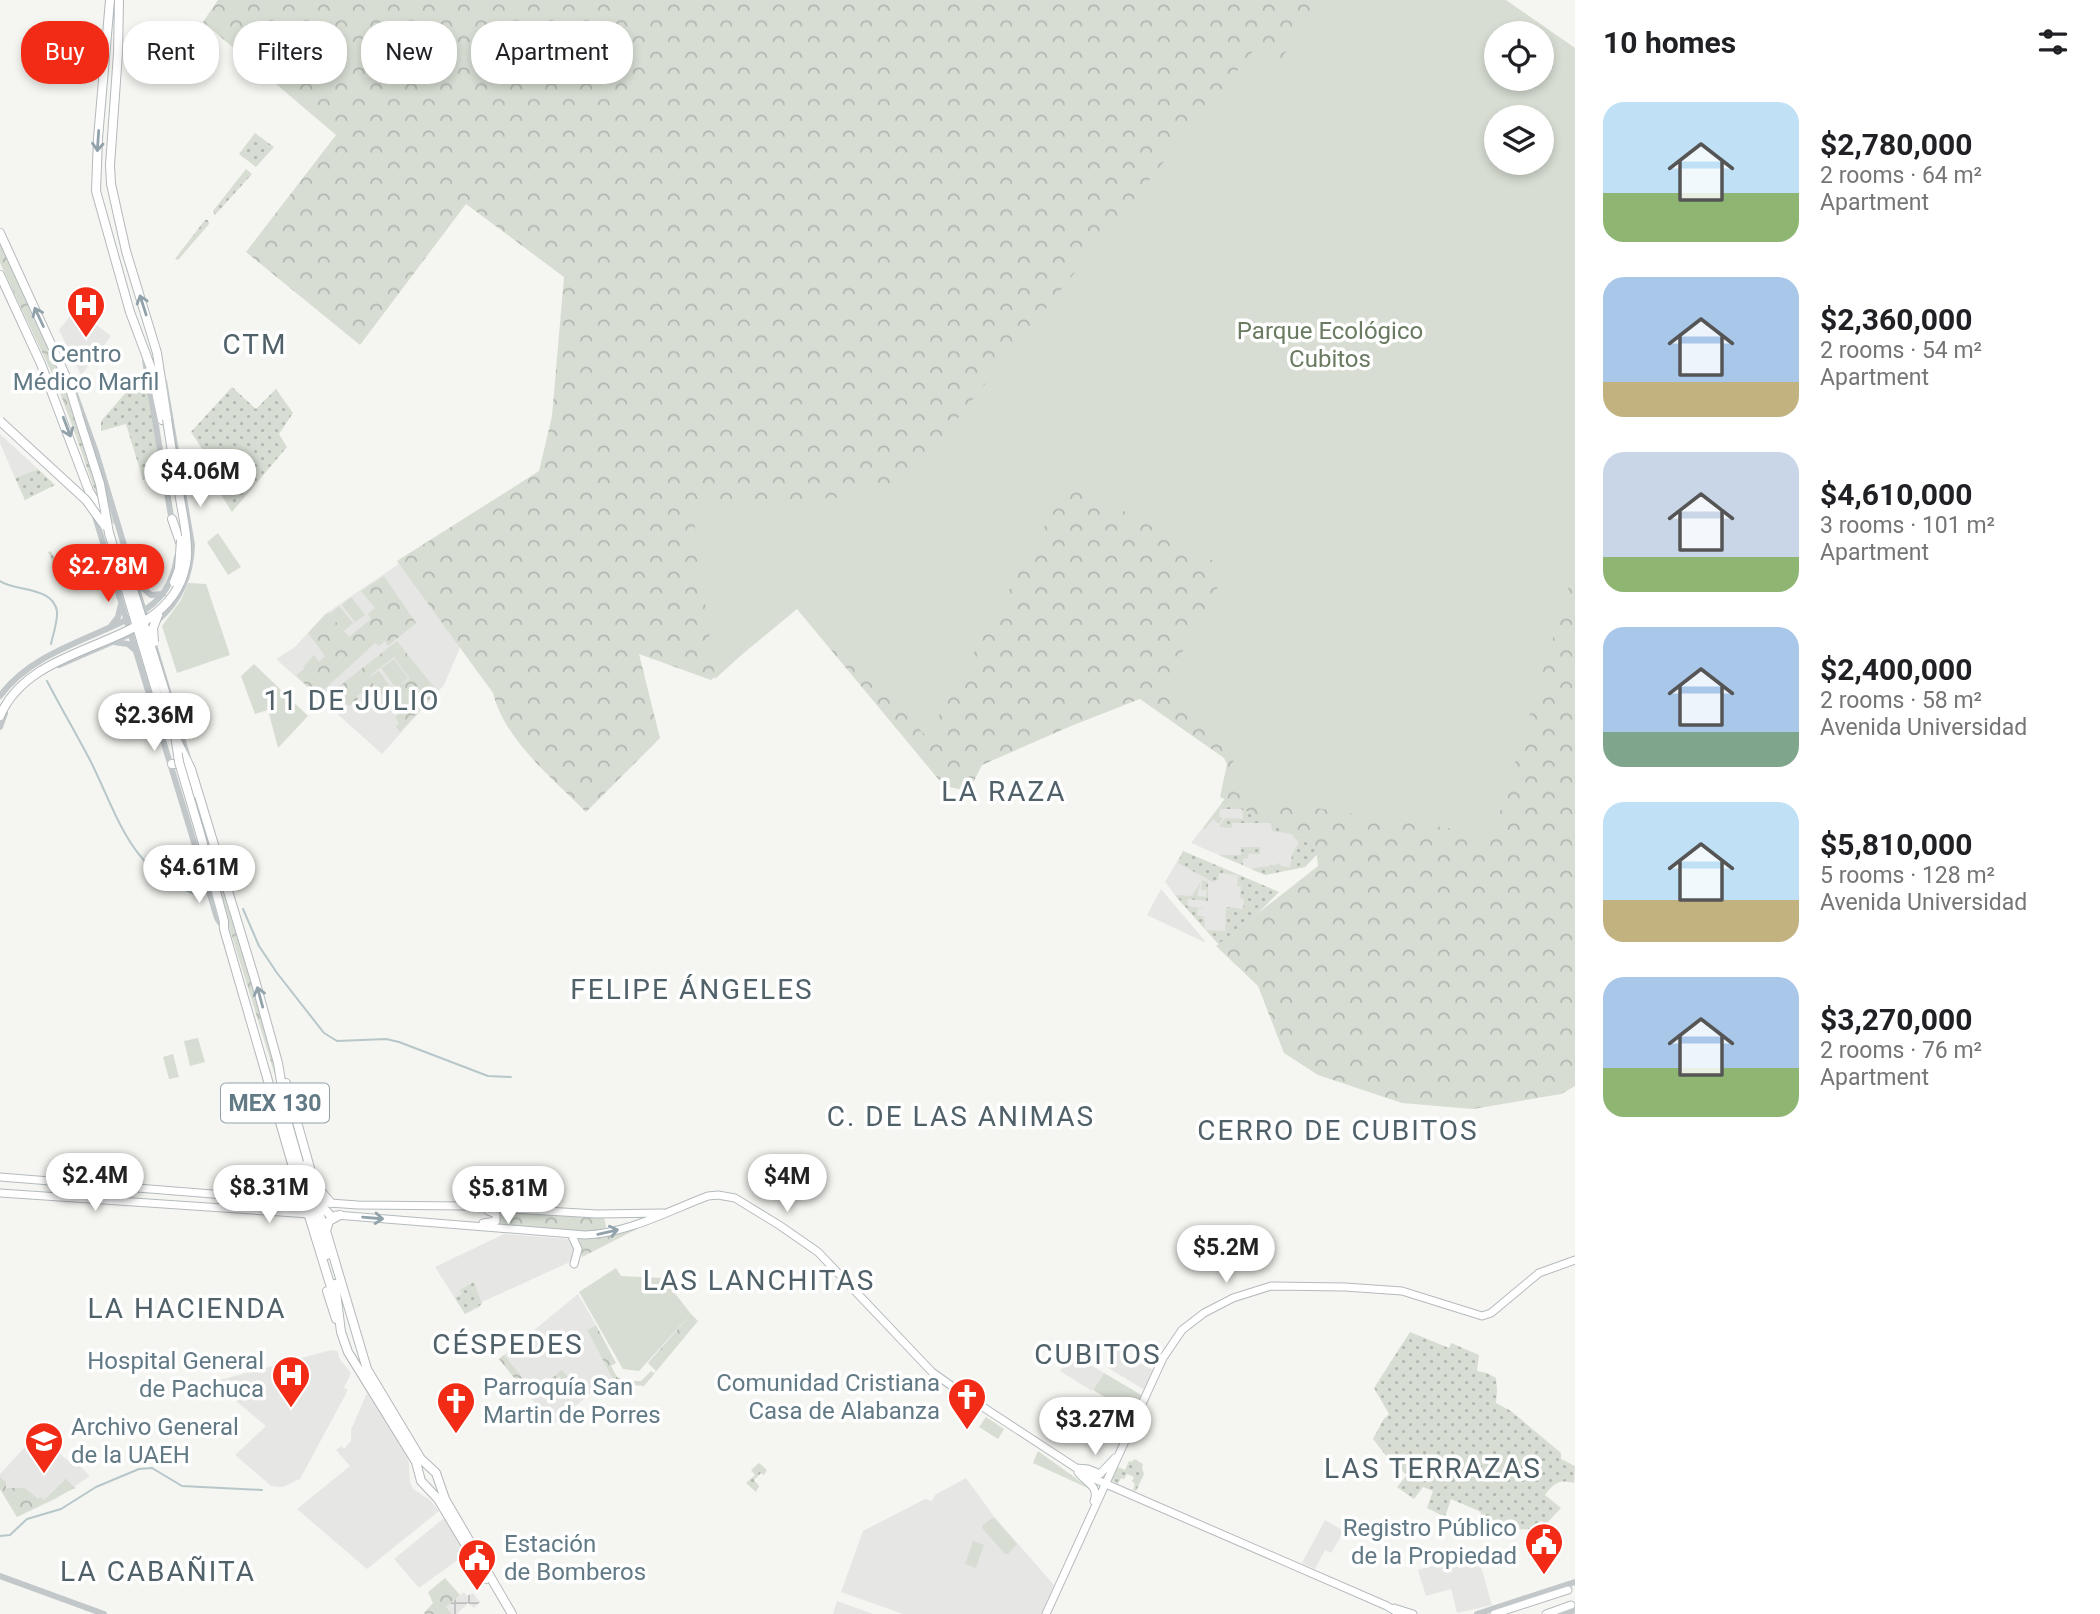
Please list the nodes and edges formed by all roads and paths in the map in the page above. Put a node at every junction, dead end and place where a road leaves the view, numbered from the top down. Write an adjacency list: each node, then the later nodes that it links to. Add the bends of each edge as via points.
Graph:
1 (111, 0): 3 (main road); 4 (main road, via 109,52)
2 (118, 0): 4 (main road)
3 (109, 22)
4 (118, 53): 7 (main road)
5 (109, 68): 7 (main road, via 113,68)
6 (103, 84): 10 (main road, one-way to 10, via 96,191)
7 (112, 127): 11 (main road, one-way to 7, via 115,208)
8 (0, 233): 12 (main road, MEX 130, one-way to 8)
9 (0, 275): 15 (main road, MEX 130, one-way to 15, via 55,399)
10 (141, 345): 13 (main road); 16 (street)
11 (161, 371): 13 (main road); 24 (street, via 192,545 183,587)
12 (66, 379): 17 (main road, MEX 130, bridge, via 100,484); 19 (street, MEX 130, via 78,400)
13 (164, 419): 36 (main road, bridge, via 181,543 172,588 149,614 32,670); 37 (main road, bridge, via 187,542 176,591 152,618 35,674 15,691)
14 (0, 421): 17 (main road, bridge, via 86,500)
15 (89, 491): 18 (street, MEX 130); 34 (main road, MEX 130, bridge, via 123,558)
16 (172, 519): 20 (street, via 177,552); 34 (main road, bridge, via 180,542 180,583 153,628)
17 (109, 533): 40 (main road, MEX 130, bridge, via 161,707)
18 (116, 580): 21 (street, MEX 130); 23 (street, via 130,594)
19 (136, 581): 20 (street, via 151,595); 22 (street, MEX 130)
20 (166, 590): 22 (street)
21 (121, 599): 25 (street, MEX 130); 27 (street, via 118,617)
22 (145, 610): 23 (street); 26 (street, MEX 130)
23 (138, 614): 25 (street); 26 (street)
24 (163, 615): 26 (street); 31 (street, via 157,628)
25 (128, 620): 26 (street); 27 (street); 28 (street, MEX 130)
26 (146, 627): 28 (street); 31 (street, MEX 130); 34 (street, via 154,670)
27 (106, 631): 29 (street)
28 (132, 633): 30 (street); 33 (street, MEX 130)
29 (79, 642): 32 (street); 35 (street, via 29,666)
30 (112, 642): 32 (street); 33 (street, via 128,644)
31 (157, 651): 34 (street, MEX 130)
32 (85, 654): 38 (street, via 45,671 20,691 7,707)
33 (138, 654): 39 (street, MEX 130)
34 (164, 680): 40 (street, MEX 130); 42 (main road, MEX 130, bridge, via 179,762)
35 (0, 696)
36 (0, 705)
37 (0, 716)
38 (0, 727)
39 (172, 764): 41 (main road, via 181,764); 42 (street, MEX 130)
40 (191, 769): 41 (main road, MEX 130)
41 (204, 811): 44 (main road, MEX 130, one-way to 41)
42 (224, 929): 43 (main road, MEX 130)
43 (255, 1032): 45 (main road); 46 (main road, MEX 130)
44 (278, 1063): 45 (main road, MEX 130); 53 (main road, via 316,1186)
45 (286, 1110): 55 (main road, MEX 130)
46 (295, 1174): 50 (main road, via 292,1194); 55 (main road, MEX 130)
47 (0, 1177): 48 (main road)
48 (95, 1185): 50 (main road); 51 (main road)
49 (0, 1193): 51 (main road)
50 (271, 1198): 52 (main road)
51 (94, 1199): 55 (main road)
52 (295, 1201): 55 (main road)
53 (331, 1203): 54 (main road); 55 (main road); 57 (main road)
54 (464, 1206): 56 (main road); 58 (main road, via 494,1212 496,1221)
55 (310, 1208): 57 (main road); 59 (main road, MEX 130); 63 (main road, MEX 130); 64 (main road)
56 (664, 1213): 60 (main road, one-way to 56, via 609,1232); 67 (main road, via 718,1195 750,1206 818,1252 932,1372)
57 (334, 1215): 58 (main road, one-way to 58); 59 (main road)
58 (444, 1224): 60 (main road)
59 (326, 1231): 65 (main road, MEX 130)
60 (572, 1236): 62 (main road, via 578,1249)
61 (1575, 1259): 66 (main road, via 1539,1273 1482,1316 1417,1294 1354,1287 1271,1286 1233,1298 1204,1313 1176,1337)
62 (574, 1264)
63 (339, 1306): 64 (main road, MEX 130); 65 (main road)
64 (341, 1332): 70 (main road, MEX 130, via 352,1360 416,1462 421,1481)
65 (360, 1350): 70 (main road, MEX 130, via 421,1459 436,1473)
66 (1118, 1456): 67 (main road, via 1100,1475); 68 (main road)
67 (1075, 1468): 68 (main road); 69 (main road, via 1094,1487)
68 (1104, 1485): 69 (main road); 74 (main road)
69 (1094, 1508): 79 (main road)
70 (476, 1557): 78 (main road, MEX 130)
71 (0, 1576): 77 (street)
72 (1575, 1582): 73 (street)
73 (1568, 1590): 76 (street); 76 (main road)
74 (1387, 1606): 80 (main road); 81 (main road)
75 (1573, 1608): 83 (main road); 84 (street)
76 (1492, 1612): 82 (street)
77 (104, 1614)
78 (512, 1614)
79 (1046, 1614)
80 (1400, 1614)
81 (1413, 1614)
82 (1477, 1614)
83 (1546, 1614)
84 (1563, 1614)

